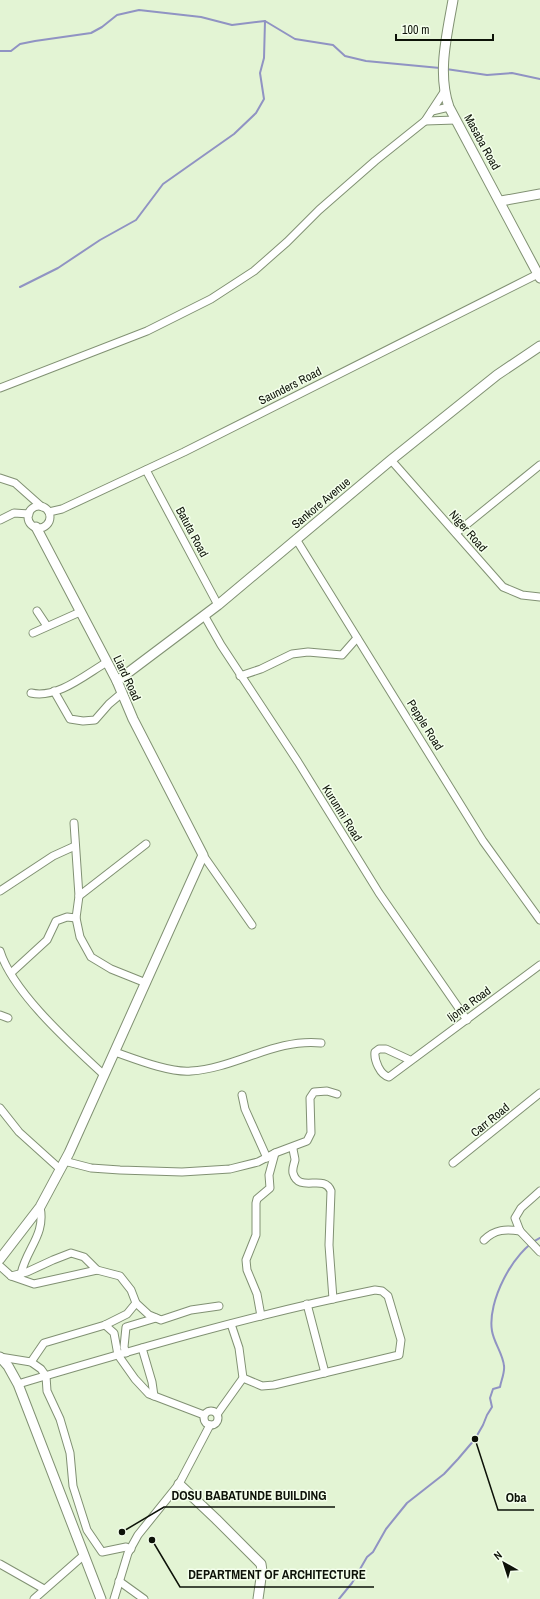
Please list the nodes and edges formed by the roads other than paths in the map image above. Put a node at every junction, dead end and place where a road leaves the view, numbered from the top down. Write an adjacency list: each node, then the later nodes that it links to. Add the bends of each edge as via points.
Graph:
1 (457, 0): 2 (street)
2 (452, 4): 3 (street, Masaba Road, via 446,32)
3 (444, 92): 4 (street, Masaba Road); 5 (street)
4 (449, 107): 5 (street); 6 (street, Masaba Road)
5 (432, 110): 7 (street)
6 (456, 120): 7 (street); 9 (street, Masaba Road)
7 (425, 121): 12 (street, via 319,210 254,271 211,299 147,331)
8 (540, 194): 9 (street)
9 (500, 201): 10 (street, Masaba Road)
10 (539, 276): 15 (street, Saunders Road)
11 (540, 346): 13 (street, Sankore Avenue, via 497,375)
12 (0, 388)
13 (391, 460): 23 (street, Niger Road); 24 (street, Sankore Avenue)
14 (540, 465): 23 (street)
15 (146, 470): 20 (street, Saunders Road, via 62,509); 26 (street, Batuta Road)
16 (0, 478): 17 (street, via 15,483)
17 (32, 497): 18 (street); 19 (street)
18 (42, 507): 19 (street); 20 (street)
19 (31, 511): 21 (street, via 14,513); 22 (street, via 30,524)
20 (49, 512): 22 (street, via 48,523 43,527)
21 (0, 520)
22 (36, 527): 28 (street, Liard Road)
23 (456, 534): 25 (street, Niger Road, via 503,587 522,595)
24 (296, 539): 26 (street, Sankore Avenue); 32 (street, Pepple Road)
25 (540, 597)
26 (218, 605): 29 (street, Sankore Avenue)
27 (37, 611): 30 (street)
28 (80, 612): 30 (street); 33 (street, Liard Road)
29 (204, 615): 34 (street, Kurunmi Road); 35 (street, Sankore Avenue)
30 (47, 626): 31 (street)
31 (33, 633)
32 (357, 638): 34 (street, via 342,655 308,652 292,654); 46 (street, Pepple Road, via 483,841)
33 (107, 662): 35 (street, Liard Road); 36 (street)
34 (240, 676): 54 (street, Kurunmi Road, via 298,762 379,893)
35 (117, 681): 38 (street, Liard Road)
36 (54, 691): 37 (street, via 44,695); 38 (street, via 70,719 83,721 95,720)
37 (31, 693)
38 (122, 693): 42 (street, Liard Road, via 136,726)
39 (74, 823): 41 (street)
40 (146, 844): 44 (street)
41 (76, 846): 43 (street, via 53,856); 44 (street)
42 (203, 855): 47 (street); 51 (street)
43 (0, 891)
44 (79, 896): 45 (street)
45 (76, 918): 50 (street, via 67,917 56,921 47,940); 51 (street, via 80,937 91,957)
46 (540, 920)
47 (252, 925)
48 (1, 956): 50 (street)
49 (540, 965): 54 (street, Ijoma Road)
50 (11, 973): 58 (street, via 56,1031)
51 (146, 984): 56 (street)
52 (0, 1015): 53 (street)
53 (8, 1018)
54 (467, 1020): 57 (street, Ijoma Road)
55 (321, 1043): 56 (street, via 305,1041 290,1044 218,1068 190,1072 168,1070)
56 (115, 1052): 58 (street)
57 (410, 1060): 57 (street, Ijoma Road, via 389,1077 385,1076 374,1056 379,1048)
58 (104, 1075): 67 (street)
59 (540, 1093): 66 (street, Carr Road)
60 (337, 1094): 63 (street, via 320,1091 311,1095 311,1133 307,1141)
61 (242, 1095): 65 (street, via 254,1131)
62 (0, 1108): 67 (street, via 19,1132)
63 (293, 1148): 64 (street); 78 (street, via 293,1173 296,1178 307,1184 321,1182 329,1186 331,1191)
64 (275, 1153): 65 (street); 82 (street, via 269,1175 270,1188 257,1199 256,1235 246,1260)
65 (267, 1158): 67 (street, via 230,1169 182,1172)
66 (453, 1164)
67 (62, 1165): 69 (street)
68 (540, 1191): 70 (street, via 521,1208 515,1218)
69 (40, 1207): 73 (street); 76 (street, via 42,1216 39,1233 24,1261)
70 (520, 1231): 71 (street, via 496,1231); 72 (street)
71 (484, 1240)
72 (540, 1252)
73 (0, 1259)
74 (0, 1266): 77 (street)
75 (97, 1270): 76 (street, via 84,1258 71,1253); 77 (street, via 34,1284); 79 (street, via 120,1276 131,1290)
76 (21, 1274): 77 (street)
77 (11, 1276)
78 (333, 1299): 80 (street); 91 (street, via 375,1290 382,1291 388,1296 401,1340 401,1349 399,1355)
79 (136, 1303): 83 (street); 85 (street, via 126,1314)
80 (307, 1304): 82 (street); 91 (street)
81 (219, 1306): 83 (street, via 191,1310 161,1320)
82 (261, 1316): 84 (street)
83 (156, 1318): 87 (street, via 126,1327)
84 (231, 1324): 86 (street); 93 (street, via 239,1348)
85 (105, 1325): 88 (street, via 114,1333); 90 (street, via 44,1343)
86 (142, 1348): 87 (street); 95 (street)
87 (126, 1353): 88 (street)
88 (118, 1355): 92 (street); 95 (street, via 134,1379)
89 (0, 1357): 90 (street); 94 (street)
90 (31, 1362): 92 (street)
91 (325, 1372): 93 (street, via 274,1386 262,1386)
92 (46, 1376): 94 (street); 100 (street, via 47,1391 60,1419 70,1453 73,1486 87,1530 102,1552 126,1547)
93 (243, 1378): 96 (street)
94 (18, 1384): 101 (street)
95 (154, 1396): 97 (street)
96 (218, 1414): 97 (street, via 214,1410 209,1410); 98 (street, via 218,1421)
97 (204, 1415): 98 (street)
98 (210, 1425): 99 (street)
99 (179, 1484): 100 (street, via 138,1535); 109 (street, via 261,1564)
100 (131, 1549): 103 (street)
101 (84, 1555): 104 (street); 106 (street)
102 (0, 1564): 104 (street)
103 (119, 1581): 107 (street); 108 (street)
104 (44, 1589): 105 (street)
105 (34, 1599)
106 (101, 1599)
107 (114, 1599)
108 (144, 1599)
109 (258, 1599)

